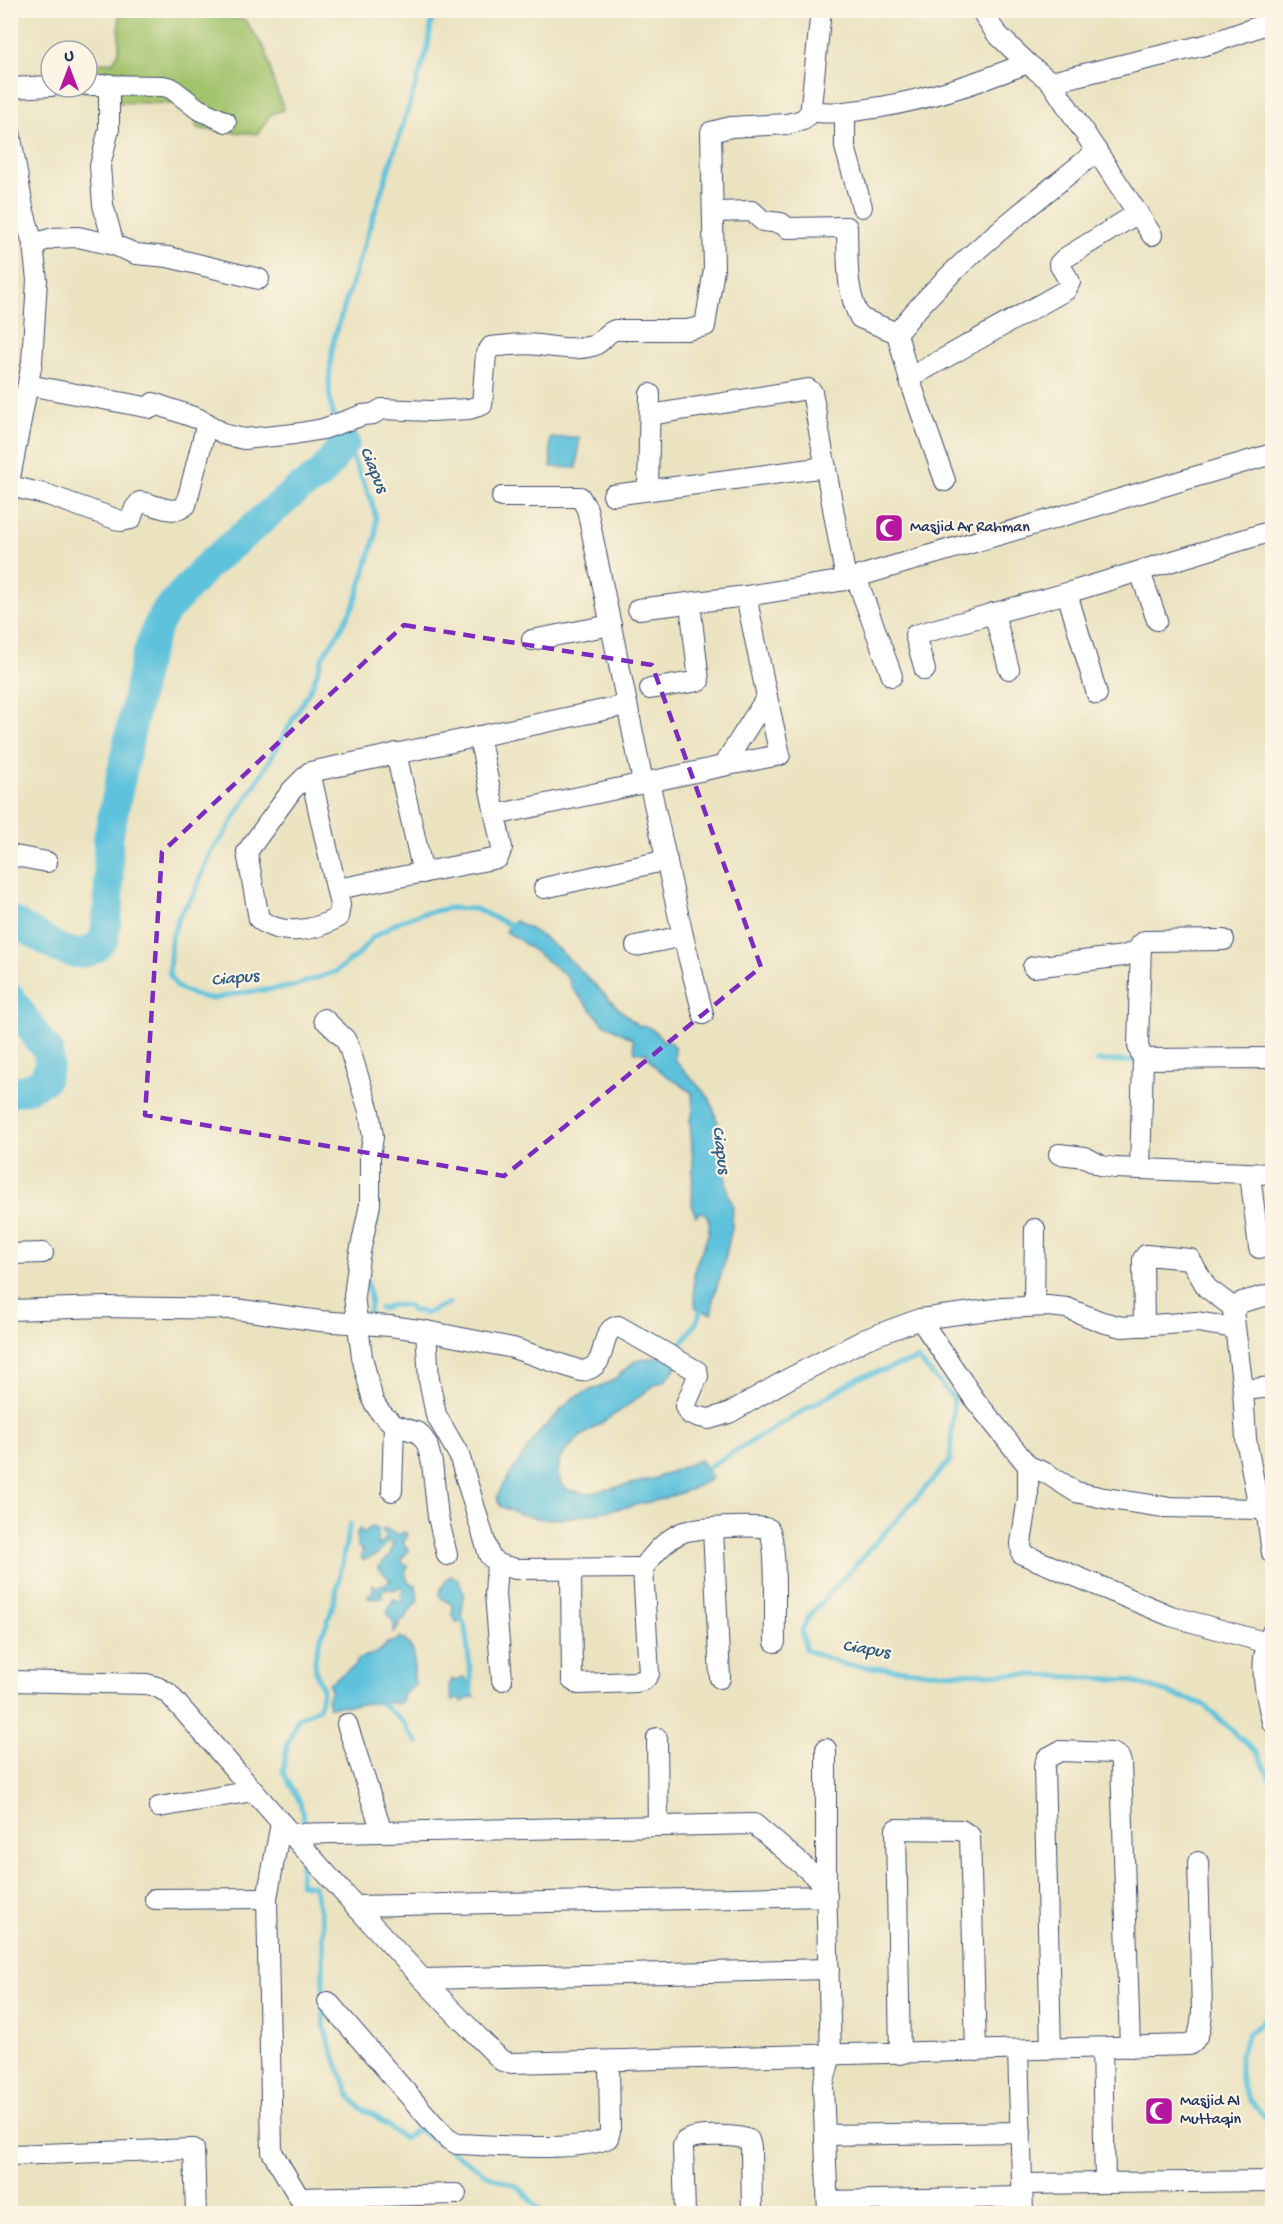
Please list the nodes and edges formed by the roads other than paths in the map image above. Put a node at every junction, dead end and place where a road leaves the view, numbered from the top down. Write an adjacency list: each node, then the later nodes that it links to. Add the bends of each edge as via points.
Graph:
1 (821, 10): 10 (street)
2 (981, 10): 4 (street, via 996,33)
3 (1272, 22): 5 (street, via 1209,44)
4 (1027, 63): 5 (street); 11 (street, via 919,100)
5 (1051, 82): 14 (street)
6 (99, 84): 7 (street)
7 (109, 84): 12 (street, via 171,88 198,109); 20 (street, via 109,129 100,166 103,205)
8 (39, 87): 9 (street)
9 (10, 88)
10 (811, 111): 11 (street); 16 (street, via 803,120 711,132)
11 (845, 112): 15 (street, via 845,147)
12 (226, 122)
13 (10, 132): 19 (street)
14 (1097, 151): 17 (street); 22 (street, via 977,250)
15 (862, 207)
16 (714, 212): 22 (street, via 752,211 763,220 781,222 787,228 847,227 852,303 860,318); 27 (street, via 714,268 705,326 687,330 615,330 589,347 491,347 486,354 482,405 469,409 382,409 323,429 237,438)
17 (1138, 213): 18 (street); 23 (street, via 1059,264 1070,282 1066,290)
18 (1152, 235)
19 (33, 244): 20 (street, via 78,237); 24 (street, via 35,320)
20 (114, 245): 21 (street, via 136,254 168,257)
21 (259, 279)
22 (897, 333): 23 (street)
23 (909, 378): 31 (street)
24 (28, 385): 27 (street, via 151,408 153,403); 30 (street)
25 (650, 394): 26 (street)
26 (650, 415): 29 (street, via 808,389); 33 (street)
27 (207, 423): 32 (street, via 186,505 180,510 140,502 131,519 121,521)
28 (1272, 454): 38 (street)
29 (826, 467): 33 (street); 38 (street)
30 (10, 478)
31 (945, 481)
32 (10, 486)
33 (648, 490): 34 (street)
34 (613, 495)
35 (502, 497): 45 (street, via 580,497 587,510)
36 (1272, 531): 37 (street)
37 (1140, 572): 39 (street); 44 (street)
38 (851, 578): 40 (street); 49 (street)
39 (1067, 593): 43 (street); 51 (street)
40 (746, 596): 41 (street); 52 (street)
41 (690, 603): 42 (street); 50 (street, via 699,681)
42 (638, 609)
43 (994, 613): 47 (street); 48 (street, via 915,635)
44 (1157, 620)
45 (610, 625): 46 (street); 53 (street)
46 (532, 640)
47 (1009, 669)
48 (925, 670)
49 (892, 676)
50 (650, 689)
51 (1097, 694)
52 (767, 697): 56 (street); 56 (street, via 780,755)
53 (627, 705): 54 (street); 58 (street)
54 (478, 736): 55 (street); 59 (street)
55 (396, 753): 57 (street); 63 (street)
56 (723, 766): 58 (street)
57 (310, 772): 65 (street); 65 (street, via 292,790 247,852 260,919 267,925 296,931 326,925 338,917)
58 (646, 782): 59 (street); 61 (street)
59 (495, 814): 63 (street, via 502,848 498,858)
60 (10, 855): 62 (street)
61 (666, 860): 64 (street); 66 (street)
62 (47, 862)
63 (423, 873): 65 (street)
64 (544, 888)
65 (337, 889)
66 (683, 936): 69 (street); 71 (street)
67 (1224, 940): 68 (street)
68 (1141, 944): 70 (street, via 1124,956); 74 (street, via 1138,1046)
69 (636, 946)
70 (1033, 967)
71 (703, 1014)
72 (324, 1019): 88 (street, via 349,1047 373,1137 370,1204 354,1296)
73 (1272, 1058): 74 (street)
74 (1143, 1059): 76 (street)
75 (1059, 1154): 76 (street, via 1085,1157 1108,1167)
76 (1140, 1169): 77 (street)
77 (1250, 1174): 78 (street); 80 (street)
78 (1272, 1174)
79 (1035, 1229): 84 (street)
80 (1259, 1248)
81 (43, 1253): 82 (street)
82 (10, 1254)
83 (1272, 1294): 85 (street)
84 (1034, 1306): 87 (street); 89 (street, via 1067,1308 1113,1325)
85 (1234, 1308): 89 (street, via 1207,1288 1190,1259 1146,1255); 90 (street)
86 (10, 1310): 88 (street, via 214,1307)
87 (920, 1319): 91 (street, via 866,1339 729,1413 709,1419 687,1411 686,1401 697,1371 623,1328 615,1326 596,1365 581,1371 513,1348); 95 (street, via 975,1400)
88 (357, 1323): 91 (street); 94 (street, via 373,1401)
89 (1144, 1326): 90 (street, via 1197,1323)
90 (1234, 1328): 93 (street)
91 (426, 1331): 101 (street, via 436,1415 459,1455 483,1541)
92 (1272, 1387): 93 (street)
93 (1243, 1390): 97 (street, via 1249,1458)
94 (394, 1425): 96 (street); 100 (street, via 419,1432 427,1444)
95 (1028, 1466): 97 (street, via 1076,1492 1104,1498 1164,1507); 104 (street, via 1022,1554 1171,1616)
96 (392, 1491)
97 (1266, 1508): 99 (street)
98 (713, 1529): 102 (street, via 682,1533 659,1548); 105 (street, via 762,1527 770,1531); 106 (street)
99 (1272, 1553)
100 (447, 1555)
101 (496, 1564): 103 (street, via 516,1569); 107 (street)
102 (643, 1568): 103 (street); 103 (street, via 649,1674 636,1682 586,1685 572,1680)
103 (571, 1569)
104 (1272, 1638): 109 (street, via 1266,1650 1265,1668)
105 (775, 1642)
106 (720, 1678)
107 (502, 1680)
108 (10, 1682): 113 (street, via 133,1683 157,1687 168,1694)
109 (1272, 1722)
110 (346, 1724): 117 (street)
111 (657, 1738): 115 (street)
112 (826, 1749): 119 (street)
113 (253, 1791): 114 (street); 116 (street)
114 (159, 1807)
115 (658, 1826): 117 (street); 119 (street, via 754,1824)
116 (286, 1828): 117 (street); 120 (street); 122 (street)
117 (382, 1832)
118 (1198, 1862): 126 (street, via 1202,2011 1199,2032 1189,2045)
119 (826, 1890): 122 (street); 123 (street)
120 (267, 1898): 121 (street); 141 (street, via 273,2152)
121 (155, 1899)
122 (356, 1906): 124 (street)
123 (829, 1969): 124 (street); 132 (street)
124 (424, 1978): 133 (street, via 502,2061)
125 (328, 2002): 133 (street, via 431,2121 457,2144 566,2145 591,2144 608,2138)
126 (1130, 2047): 127 (street); 128 (street, via 1121,1762 1112,1753 1060,1751 1047,1758 1044,1766)
127 (1102, 2048): 128 (street); 138 (street)
128 (1051, 2049): 129 (street)
129 (1018, 2050): 130 (street); 134 (street)
130 (976, 2051): 131 (street); 131 (street, via 970,1836 961,1830 896,1829)
131 (900, 2054): 132 (street)
132 (831, 2055): 133 (street); 135 (street, via 824,2085)
133 (609, 2061)
134 (1021, 2132): 135 (street); 140 (street)
135 (825, 2135): 142 (street)
136 (10, 2155): 143 (street, via 194,2149)
137 (1272, 2181): 138 (street)
138 (1105, 2182): 140 (street)
139 (456, 2194): 141 (street)
140 (1023, 2198): 142 (street)
141 (304, 2206)
142 (828, 2207)
143 (196, 2214)
144 (685, 2214): 145 (street, via 685,2140 742,2137 749,2140 751,2147)
145 (752, 2214)

